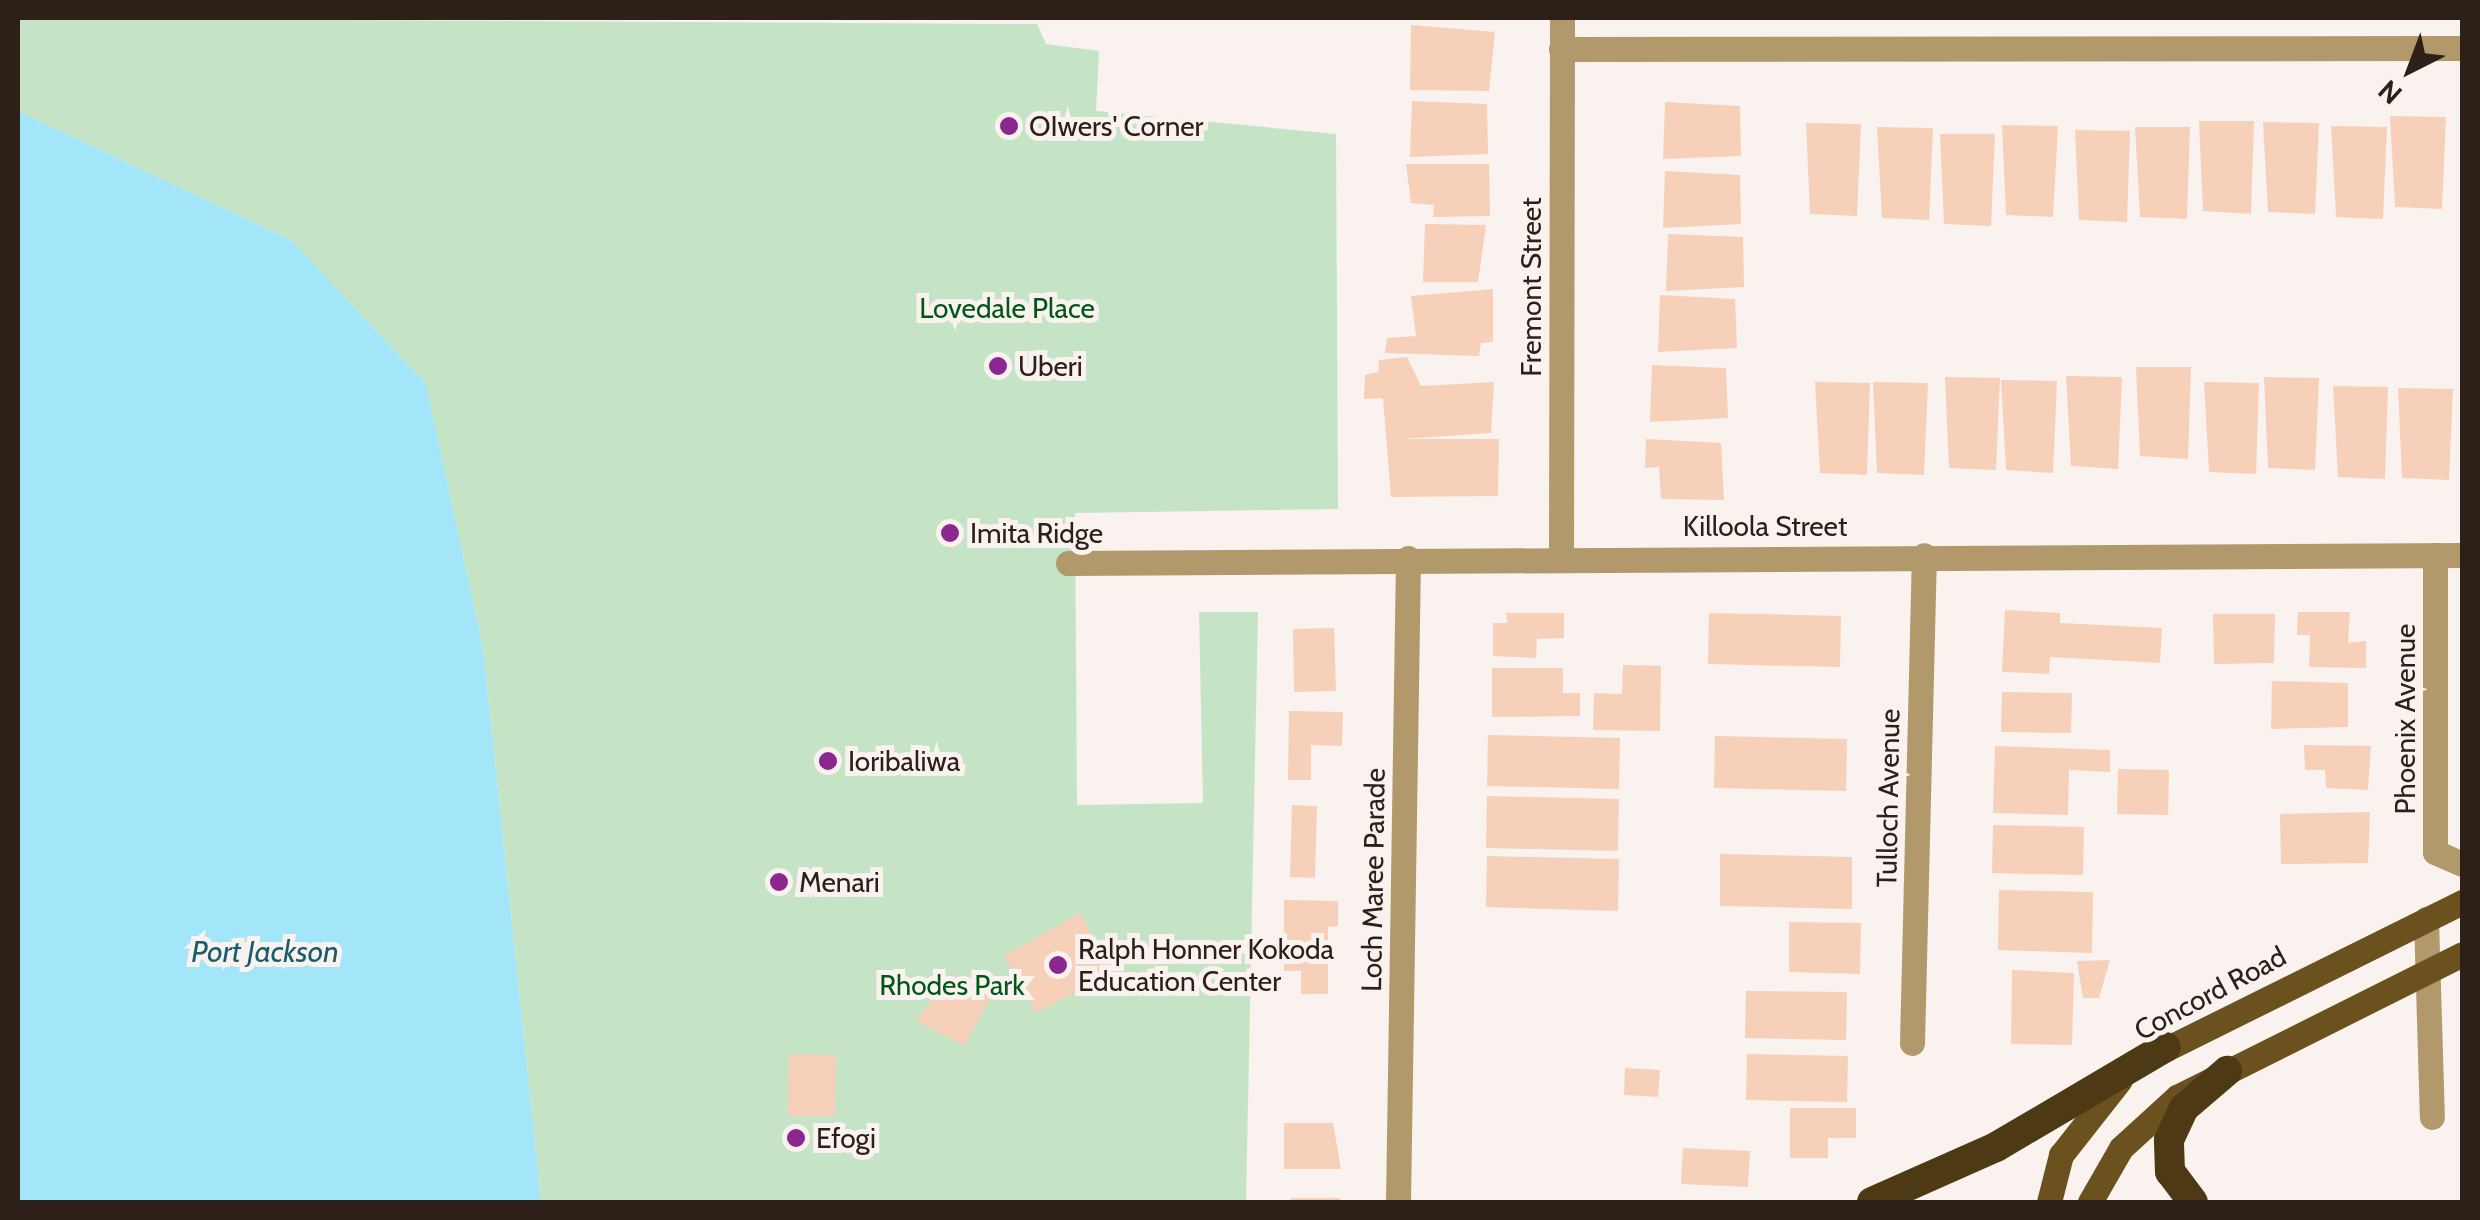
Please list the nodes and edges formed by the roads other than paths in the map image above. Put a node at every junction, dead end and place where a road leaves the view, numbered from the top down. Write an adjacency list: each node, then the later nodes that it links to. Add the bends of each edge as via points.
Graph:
1 (1562, 18): 3 (street, Fremont Street)
2 (2462, 48): 3 (street)
3 (1561, 49): 7 (street, Fremont Street)
4 (1924, 555): 5 (street, Killoola Street); 7 (street, Killoola Street); 15 (street, Tulloch Avenue)
5 (2435, 555): 6 (street, Killoola Street); 10 (street, Phoenix Avenue, via 2435,852)
6 (2462, 555)
7 (1561, 556): 8 (street, Killoola Street)
8 (1408, 558): 9 (street, Killoola Street); 19 (street, Loch Maree Parade)
9 (1068, 563)
10 (2462, 864)
11 (2462, 902): 12 (main road, Concord Road)
12 (2426, 919): 14 (street); 16 (main road, Concord Road)
13 (2462, 954): 14 (main road)
14 (2428, 971): 17 (main road); 18 (street)
15 (1912, 1043)
16 (2166, 1047): 20 (highway, via 1942,1176); 21 (main road, Concord Road, via 2089,1114 2054,1171)
17 (2226, 1070): 22 (main road, via 2154,1113 2114,1158); 23 (highway, via 2191,1100 2172,1130 2167,1163)
18 (2432, 1117)
19 (1398, 1202)
20 (1872, 1202)
21 (2049, 1202)
22 (2090, 1202)
23 (2192, 1202)

